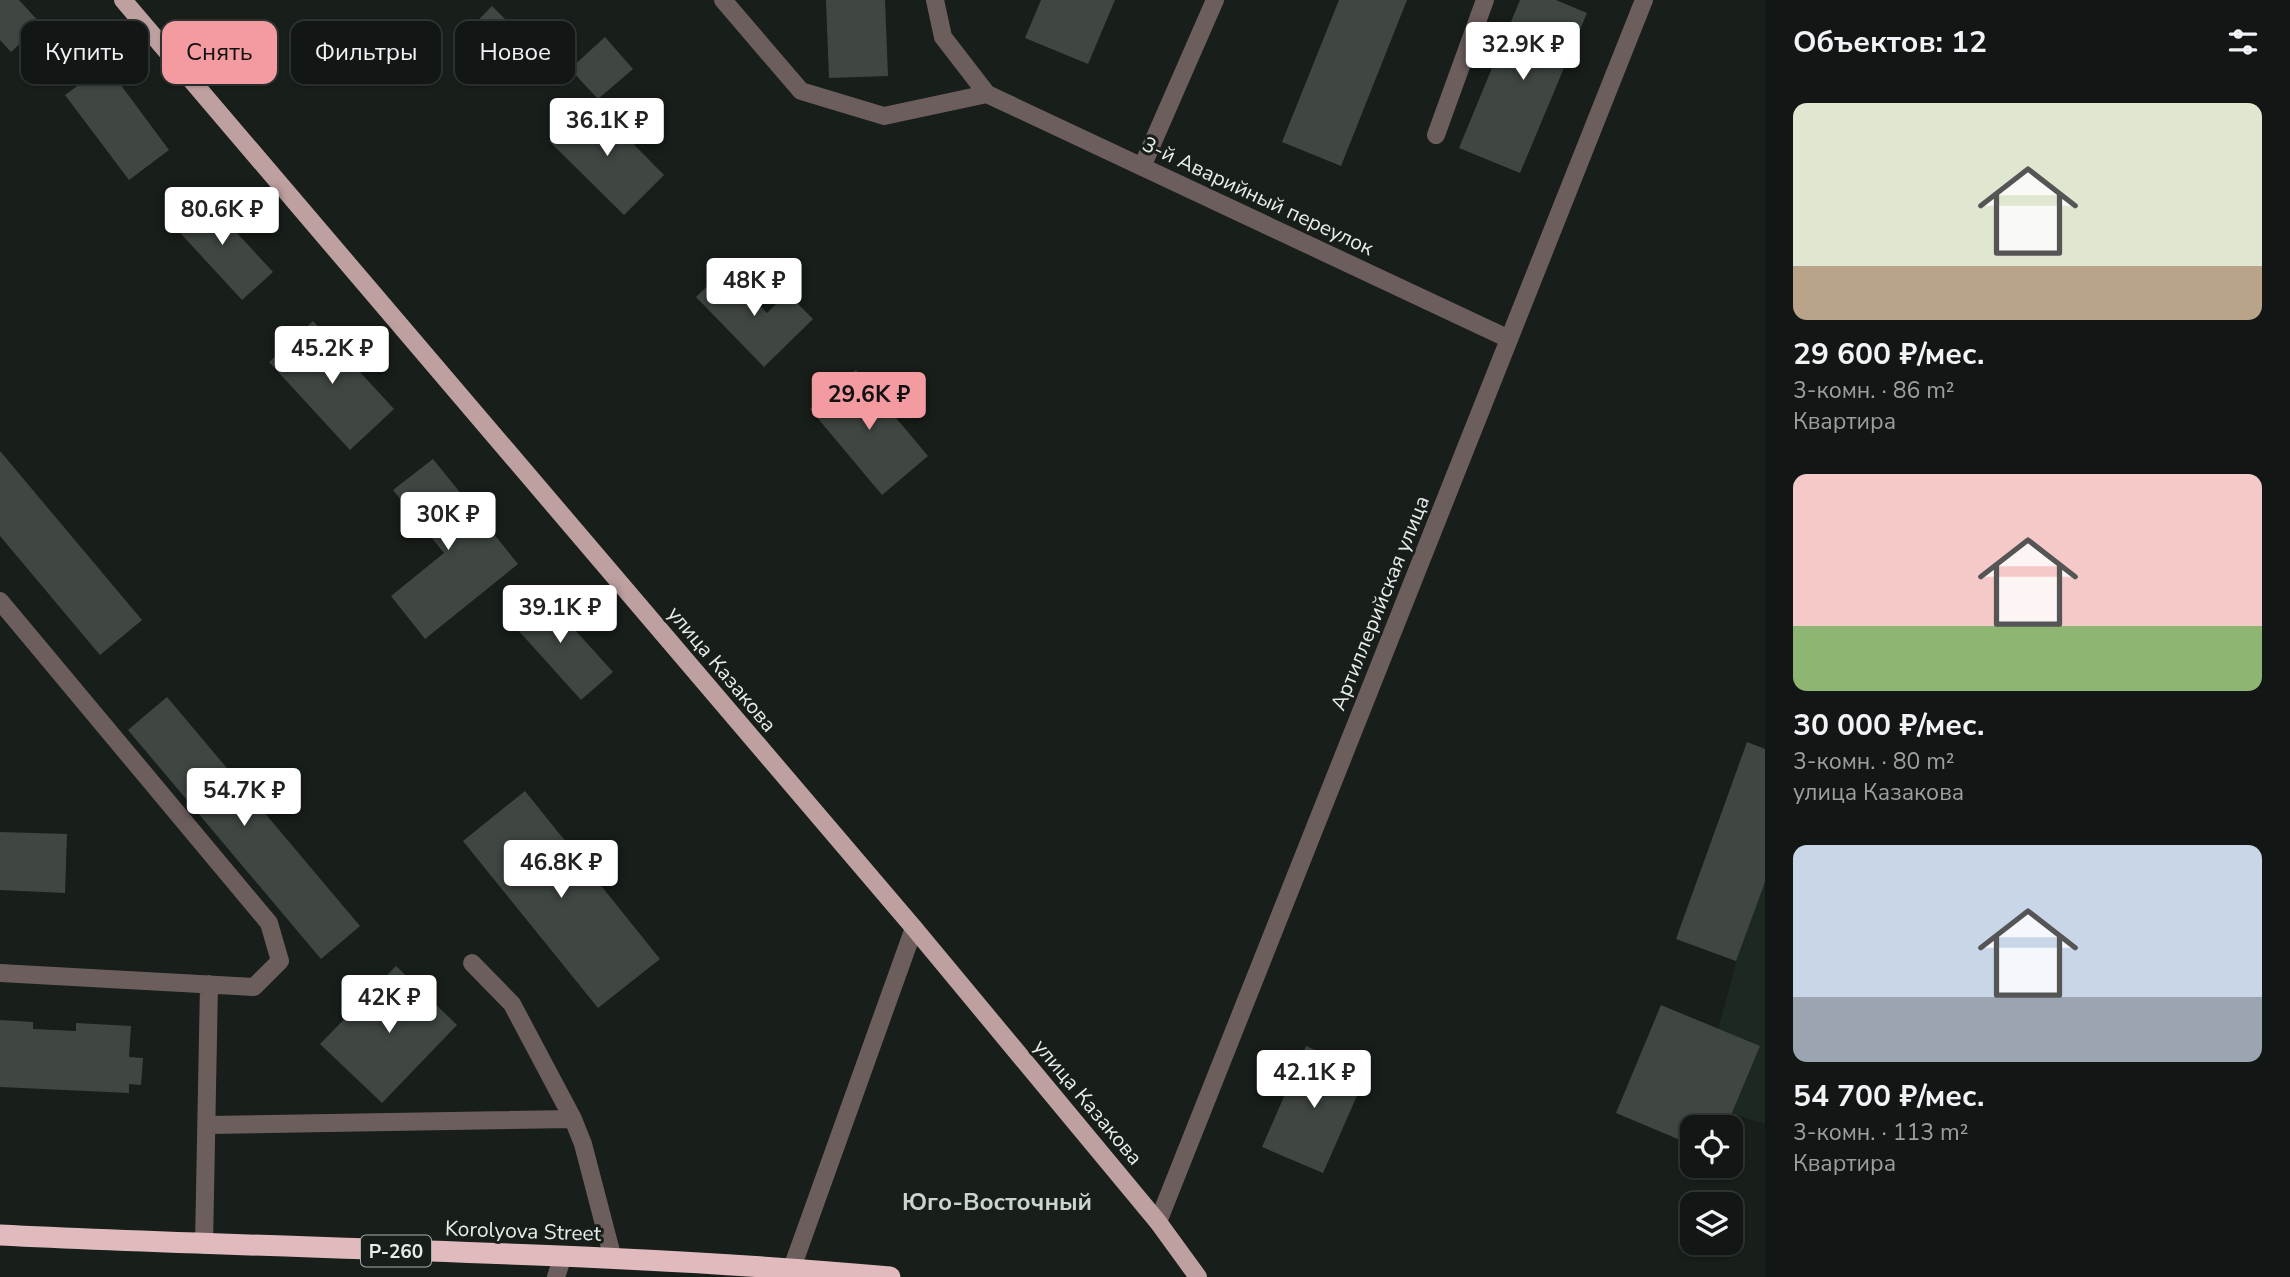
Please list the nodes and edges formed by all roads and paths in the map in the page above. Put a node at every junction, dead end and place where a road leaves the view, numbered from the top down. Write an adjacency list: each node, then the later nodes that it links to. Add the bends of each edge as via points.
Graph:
1 (123, 0): 12 (main road, улица Казакова)
2 (723, 0): 7 (street, via 801,91 884,116)
3 (935, 0): 7 (street, via 943,37)
4 (1215, 0): 9 (street)
5 (1485, 0): 8 (street)
6 (1644, 0): 10 (street, Артиллерийская улица)
7 (987, 94): 9 (street, 3-й Аварийный переулок)
8 (1436, 135)
9 (1142, 167): 10 (street, 3-й Аварийный переулок)
10 (1509, 339): 18 (street, Артиллерийская улица)
11 (0, 601): 15 (street, via 269,923 280,961 254,987)
12 (914, 928): 18 (main road, улица Казакова); 23 (street)
13 (472, 963): 16 (street, via 512,1004)
14 (0, 973): 15 (street)
15 (209, 984): 17 (street)
16 (573, 1119): 17 (street); 22 (street)
17 (207, 1125): 20 (street)
18 (1158, 1222): 26 (main road, улица Казакова)
19 (0, 1235): 20 (highway, Korolyova Street / Р-260)
20 (204, 1245): 21 (highway, Korolyova Street / Р-260)
21 (563, 1256): 22 (highway, Korolyova Street / Р-260); 24 (street)
22 (613, 1259): 23 (highway, Korolyova Street / Р-260)
23 (792, 1268): 25 (highway, Р-260)
24 (556, 1277)
25 (890, 1277)
26 (1198, 1277)

